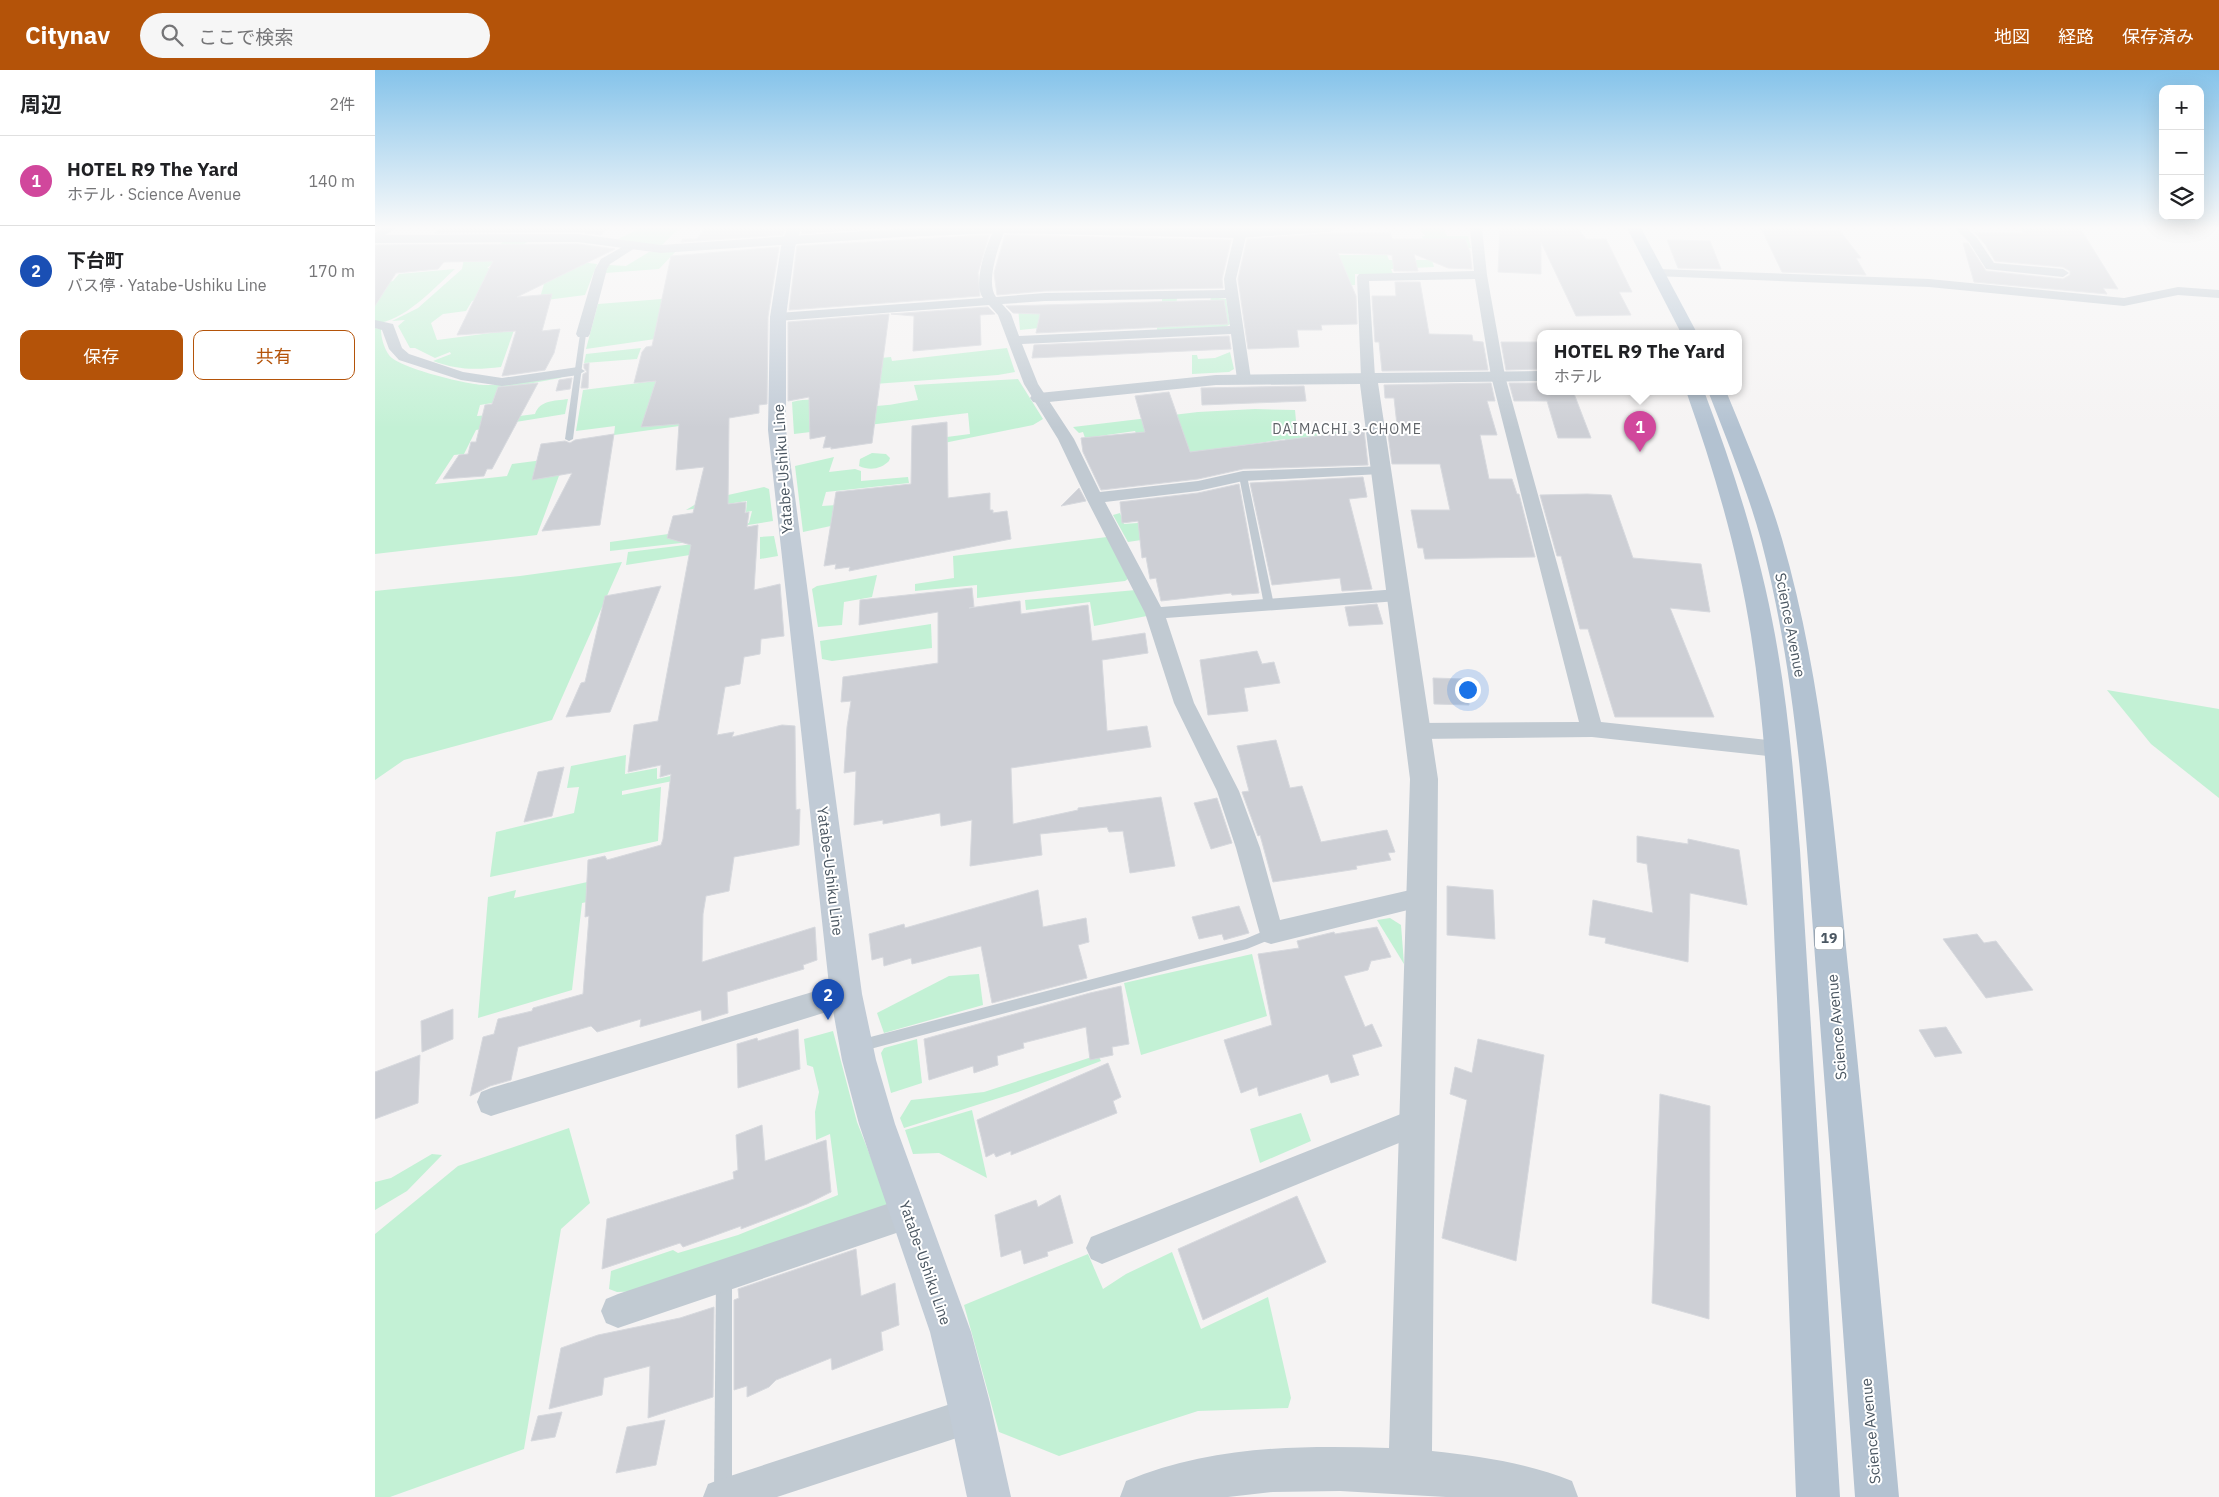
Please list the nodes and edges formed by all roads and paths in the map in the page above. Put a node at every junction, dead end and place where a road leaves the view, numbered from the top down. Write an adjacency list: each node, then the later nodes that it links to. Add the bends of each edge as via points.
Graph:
1 (1231, 294): 14 (street)
2 (594, 295): 16 (street)
3 (782, 295): 12 (main road, Yatabe-Ushiku Line)
4 (987, 295): 11 (street)
5 (1194, 295): 11 (street)
6 (1364, 295): 21 (street)
7 (1484, 295): 19 (street)
8 (1669, 295): 15 (main road)
9 (2049, 295): 10 (street, via 2125,302)
10 (2161, 295)
11 (992, 300): 12 (street); 17 (street, via 1004,314)
12 (778, 317): 39 (main road, Yatabe-Ushiku Line, via 777,430 782,482)
13 (375, 324): 18 (street, via 388,327 396,349 404,357 461,376 502,382)
14 (1235, 330): 17 (street); 22 (street)
15 (1687, 330)
16 (583, 334): 18 (lane)
17 (1013, 340): 25 (street)
18 (578, 371): 26 (lane)
19 (1498, 376): 20 (street); 21 (street); 34 (street)
20 (1537, 376)
21 (1368, 378): 22 (street); 27 (street)
22 (1244, 379): 25 (street)
23 (1697, 395): 29 (main road, Science Avenue / 19)
24 (1718, 395): 29 (main road, Science Avenue / 19)
25 (1039, 398): 30 (street, via 1066,439)
26 (569, 439)
27 (1381, 469): 28 (street); 31 (street)
28 (1243, 476): 30 (street, via 1198,486); 32 (lane)
29 (1745, 496): 36 (main road, Science Avenue / 19, via 1748,558 1763,636); 54 (main road, Science Avenue / 19, via 1777,561 1795,643 1814,782 1850,1160)
30 (1094, 498): 33 (street)
31 (1398, 595): 32 (street); 35 (street)
32 (1269, 604): 33 (street)
33 (1155, 613): 38 (street, via 1184,703 1228,791 1248,848)
34 (1592, 729): 35 (street); 36 (street)
35 (1418, 731): 37 (street, via 1424,779)
36 (1777, 749): 53 (main road, Science Avenue / 19)
37 (1423, 897): 38 (street); 42 (street)
38 (1271, 933): 40 (lane, via 1247,944)
39 (846, 994): 40 (main road, Yatabe-Ushiku Line); 41 (street)
40 (855, 1047): 43 (main road, Yatabe-Ushiku Line, via 869,1100)
41 (491, 1102)
42 (1416, 1122): 44 (street); 48 (street)
43 (908, 1213): 45 (street); 47 (main road, Yatabe-Ushiku Line, via 943,1309)
44 (1102, 1248)
45 (725, 1276): 46 (street); 49 (lane)
46 (618, 1311)
47 (972, 1415): 49 (street); 50 (main road, Yatabe-Ushiku Line)
48 (1410, 1470): 51 (street, via 1313,1469 1233,1474); 52 (street, via 1465,1476)
49 (722, 1497)
50 (989, 1497)
51 (1142, 1497)
52 (1556, 1497)
53 (1819, 1497)
54 (1877, 1497)

